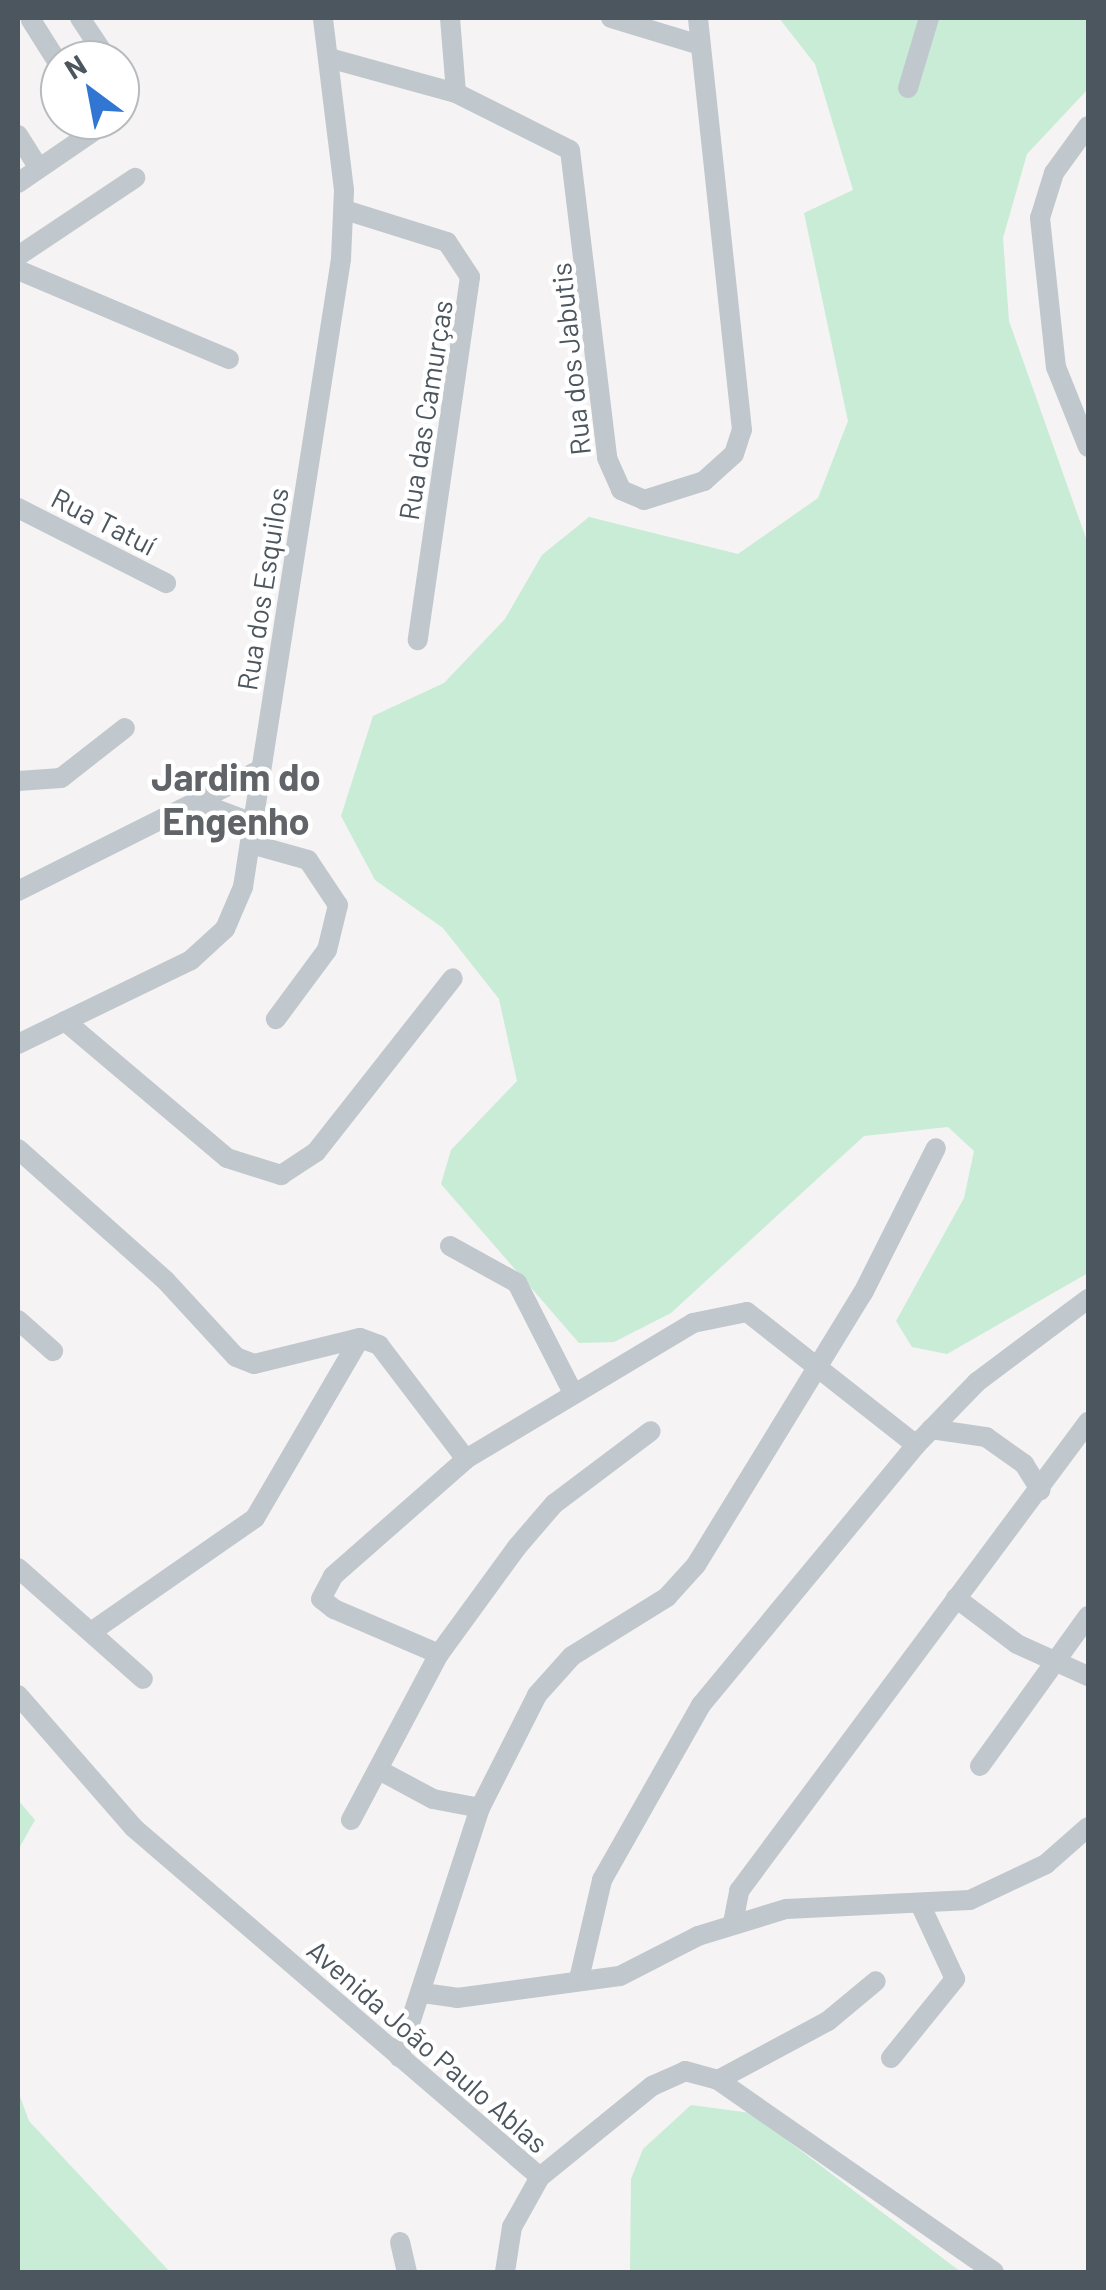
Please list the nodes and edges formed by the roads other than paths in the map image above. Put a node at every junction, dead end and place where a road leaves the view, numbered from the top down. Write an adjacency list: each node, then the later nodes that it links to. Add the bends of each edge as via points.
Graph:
1 (80, 18): 7 (street)
2 (323, 18): 9 (street, Rua dos Esquilos)
3 (450, 18): 11 (street)
4 (610, 18): 8 (street)
5 (698, 18): 8 (street, Rua dos Jabutis)
6 (929, 18): 10 (street)
7 (95, 40)
8 (700, 45): 11 (street, Rua dos Jabutis, via 742,430 734,454 704,481 644,500 621,490 608,458 570,150)
9 (330, 58): 11 (street, Rua dos Jabutis); 18 (street, Rua dos Esquilos)
10 (908, 88)
11 (456, 94)
12 (1088, 126): 22 (street, via 1054,173 1040,247 1056,367)
13 (18, 136): 15 (street)
14 (77, 140): 15 (street)
15 (39, 168): 17 (street)
16 (135, 178): 19 (street)
17 (18, 183)
18 (345, 210): 25 (street, Rua das Camurças, via 446,242 470,277); 27 (street, Rua dos Esquilos)
19 (18, 256)
20 (18, 270): 21 (street)
21 (230, 359)
22 (1088, 447)
23 (18, 508): 24 (street, Rua Tatuí)
24 (166, 583)
25 (418, 640)
26 (125, 728): 28 (street, via 60,778)
27 (260, 770): 29 (street); 30 (street, Rua dos Esquilos)
28 (18, 781)
29 (200, 803): 30 (street); 31 (street)
30 (252, 833): 33 (street, via 308,860 338,906 327,950); 34 (street, Rua dos Esquilos, via 234,912 212,945)
31 (18, 891)
32 (452, 978): 34 (street, via 316,1152 280,1176 227,1158)
33 (276, 1020)
34 (65, 1021): 35 (street, Rua dos Esquilos)
35 (18, 1044)
36 (936, 1148): 43 (street)
37 (18, 1149): 41 (street, via 166,1281 214,1338 254,1364)
38 (450, 1246): 44 (street, via 516,1283)
39 (1088, 1299): 47 (street)
40 (18, 1320): 42 (street)
41 (360, 1338): 48 (street, via 404,1368); 53 (street, via 255,1518)
42 (53, 1351)
43 (818, 1365): 44 (street, via 747,1312 724,1312); 47 (street); 61 (street, via 696,1565 667,1596 572,1656 536,1695)
44 (572, 1391): 48 (street)
45 (1088, 1422): 49 (street)
46 (650, 1431): 54 (street, via 554,1504)
47 (924, 1437): 49 (street, via 986,1437 1024,1464); 66 (street, via 766,1622 659,1768 602,1880)
48 (466, 1458): 54 (street, via 352,1553 321,1599)
49 (1040, 1490): 51 (street)
50 (18, 1568): 53 (street)
51 (956, 1598): 55 (street, via 990,1628); 65 (street, via 739,1890)
52 (1088, 1616): 55 (street)
53 (94, 1630): 57 (street)
54 (439, 1654): 60 (street)
55 (1058, 1662): 56 (street); 59 (street)
56 (1088, 1676)
57 (143, 1680)
58 (18, 1695): 69 (street, Avenida João Paulo Ablas, via 134,1828)
59 (980, 1766)
60 (380, 1770): 61 (street, via 434,1798); 62 (street)
61 (480, 1808): 68 (street)
62 (351, 1820)
63 (1086, 1834): 64 (street, via 1003,1887)
64 (921, 1906): 65 (street, via 824,1902); 70 (street, via 955,1979)
65 (733, 1923): 66 (street, via 620,1976)
66 (579, 1979): 68 (street, via 457,1998)
67 (876, 1981): 71 (street, via 828,2022)
68 (423, 1993): 69 (street)
69 (400, 2057): 72 (street, Avenida João Paulo Ablas)
70 (890, 2058)
71 (718, 2080): 72 (street, Avenida João Paulo Ablas, via 672,2074); 76 (street)
72 (540, 2177): 75 (street, via 512,2227)
73 (400, 2242): 74 (street)
74 (407, 2272)
75 (505, 2272)
76 (994, 2272)

